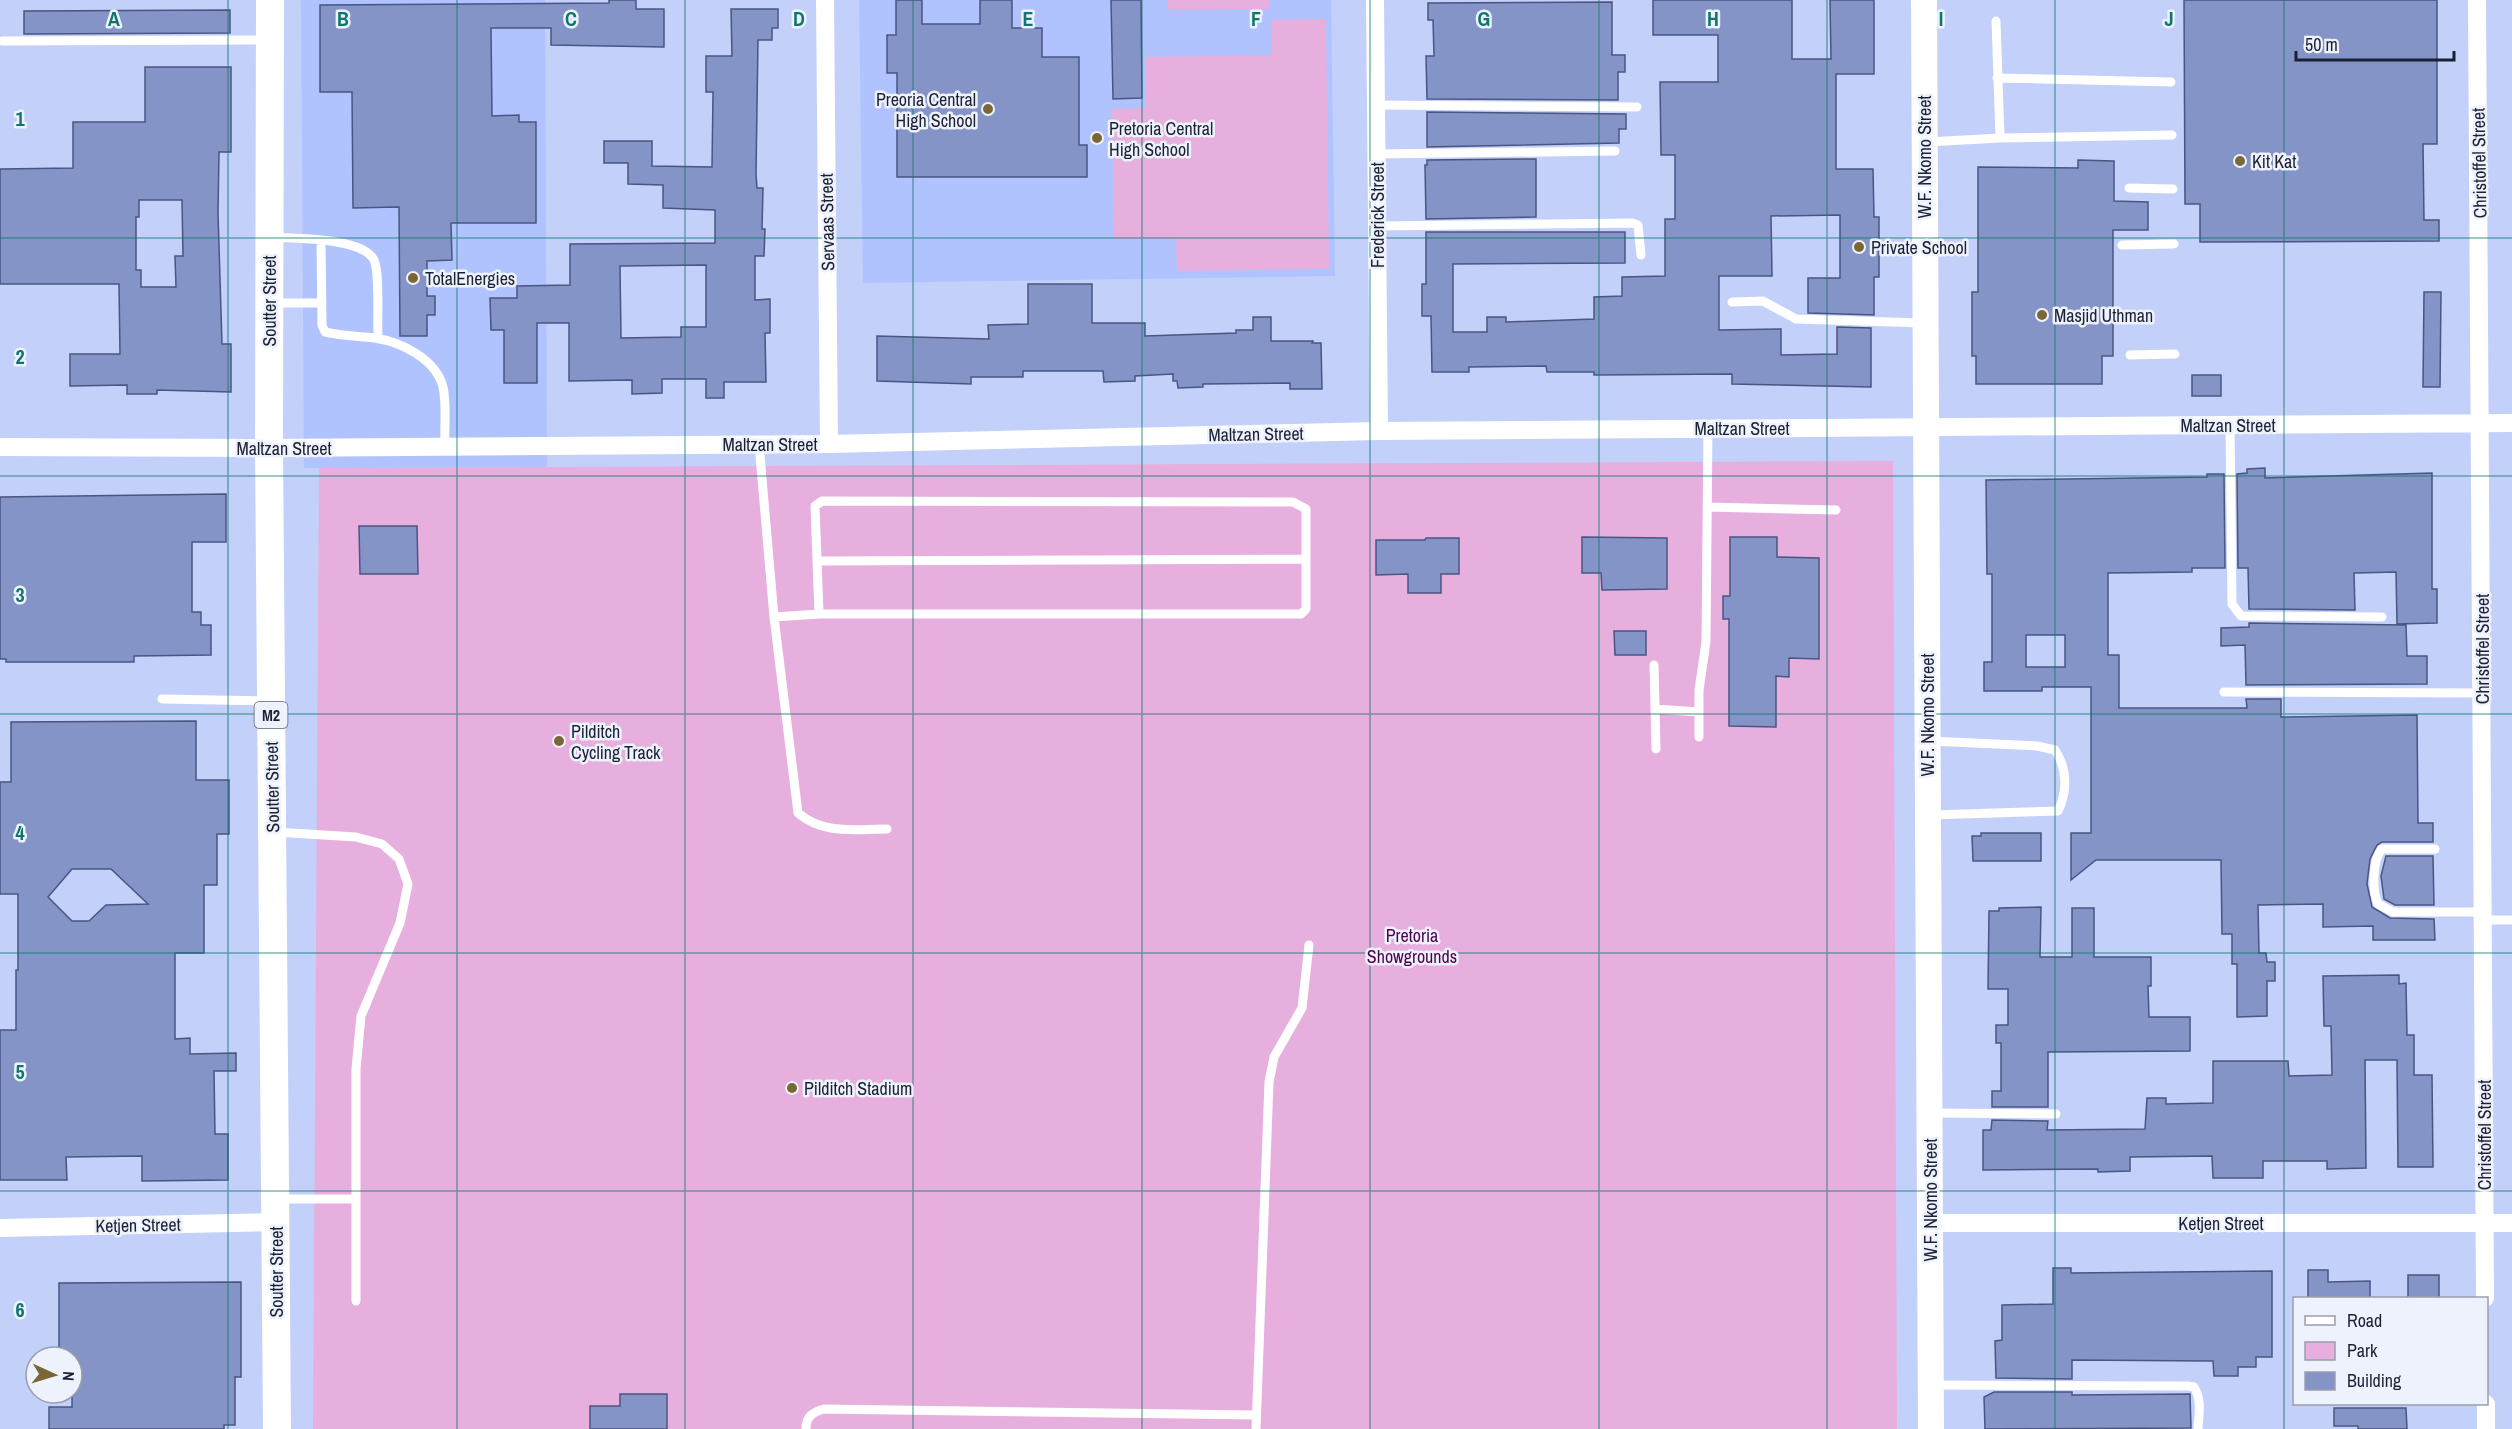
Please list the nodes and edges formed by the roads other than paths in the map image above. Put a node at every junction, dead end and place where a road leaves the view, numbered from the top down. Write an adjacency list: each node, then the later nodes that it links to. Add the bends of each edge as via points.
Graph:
1 (270, 0): 7 (main road, Soutter Street / M2)
2 (825, 0): 40 (street, Servaas Street)
3 (1375, 0): 11 (street, Frederick Street)
4 (1924, 0): 15 (main road, W.F. Nkomo Street)
5 (2477, 0): 33 (street, Christoffel Street)
6 (1996, 21): 9 (lane)
7 (270, 40): 8 (lane); 21 (main road, Soutter Street / M2)
8 (2, 41)
9 (1998, 78): 10 (lane); 14 (lane)
10 (2171, 82)
11 (1376, 105): 12 (lane); 17 (street, Frederick Street)
12 (1637, 107)
13 (2172, 135): 14 (lane)
14 (2000, 138): 15 (lane)
15 (1924, 142): 29 (main road, W.F. Nkomo Street)
16 (1615, 151): 17 (lane)
17 (1377, 154): 20 (street, Frederick Street)
18 (2129, 188): 19 (lane)
19 (2173, 189)
20 (1377, 226): 25 (lane, via 1632,223 1640,230); 38 (street, Frederick Street)
21 (269, 237): 22 (lane); 27 (main road, Soutter Street / M2)
22 (321, 241): 28 (lane); 30 (lane, via 359,248 374,260)
23 (2174, 244): 24 (lane)
24 (2122, 245)
25 (1641, 255)
26 (1732, 302): 29 (lane, via 1763,302 1796,319)
27 (269, 303): 28 (lane); 43 (main road, Soutter Street / M2)
28 (321, 303): 30 (lane, via 325,332)
29 (1925, 323): 36 (main road, W.F. Nkomo Street)
30 (378, 339): 41 (lane, via 419,355 439,377 443,388)
31 (2130, 354): 32 (lane)
32 (2175, 354)
33 (2481, 423): 34 (street, Maltzan Street); 35 (street, Maltzan Street); 53 (street, Christoffel Street)
34 (2512, 423)
35 (2230, 424): 36 (street, Maltzan Street); 50 (lane, via 2232,604 2241,616)
36 (1926, 427): 37 (street, Maltzan Street); 59 (main road, W.F. Nkomo Street)
37 (1708, 429): 38 (street, Maltzan Street); 44 (lane)
38 (1379, 431): 40 (street, Maltzan Street)
39 (759, 444): 40 (street, Maltzan Street); 41 (street, Maltzan Street); 49 (lane)
40 (829, 444)
41 (445, 446): 43 (street, Maltzan Street)
42 (0, 447): 43 (street, Maltzan Street)
43 (268, 448): 55 (main road, Soutter Street / M2)
44 (1707, 507): 45 (lane); 57 (lane, via 1706,642)
45 (1836, 510)
46 (1306, 559): 47 (lane); 47 (lane, via 1306,509 1293,502 834,500 815,506); 48 (lane, via 1306,609 1301,614)
47 (817, 561): 48 (lane)
48 (819, 614): 49 (lane)
49 (774, 617): 62 (lane, via 798,813 811,824 829,829)
50 (2382, 617)
51 (1654, 665): 56 (lane)
52 (2224, 692): 53 (lane)
53 (2482, 693): 65 (street, Christoffel Street)
54 (162, 699): 55 (lane)
55 (271, 701): 63 (main road, Soutter Street / M2)
56 (1655, 709): 57 (lane); 60 (lane)
57 (1699, 712): 58 (lane)
58 (1699, 737)
59 (1927, 741): 61 (main road, W.F. Nkomo Street); 61 (lane, via 2045,747 2055,750 2065,776 2058,811)
60 (1656, 749)
61 (1928, 815): 68 (main road, W.F. Nkomo Street)
62 (887, 829)
63 (273, 832): 70 (lane, via 356,837 382,844 399,859 408,885 400,923 361,1016 356,1069); 71 (main road, Soutter Street / M2)
64 (2435, 849): 65 (lane, via 2382,849 2376,860 2374,897 2378,904 2393,912)
65 (2483, 916): 66 (lane); 74 (street, Christoffel Street)
66 (2512, 920)
67 (1309, 945): 80 (lane, via 1302,1008 1274,1057 1269,1082)
68 (1930, 1113): 69 (lane); 72 (main road, W.F. Nkomo Street)
69 (2056, 1114)
70 (356, 1199): 71 (lane); 77 (lane)
71 (276, 1210): 75 (street, Ketjen Street); 81 (main road, Soutter Street / M2)
72 (1930, 1223): 74 (street, Ketjen Street); 78 (main road, W.F. Nkomo Street)
73 (2512, 1223): 74 (street, Ketjen Street)
74 (2485, 1224): 76 (street, Christoffel Street)
75 (0, 1228)
76 (2485, 1297)
77 (356, 1301)
78 (1931, 1385): 84 (main road, W.F. Nkomo Street); 85 (lane, via 2194,1387 2200,1402)
79 (2486, 1405): 86 (street)
80 (1256, 1415): 82 (lane, via 824,1409 813,1412); 83 (lane)
81 (278, 1429)
82 (806, 1429)
83 (1256, 1429)
84 (1931, 1429)
85 (2198, 1429)
86 (2486, 1429)

